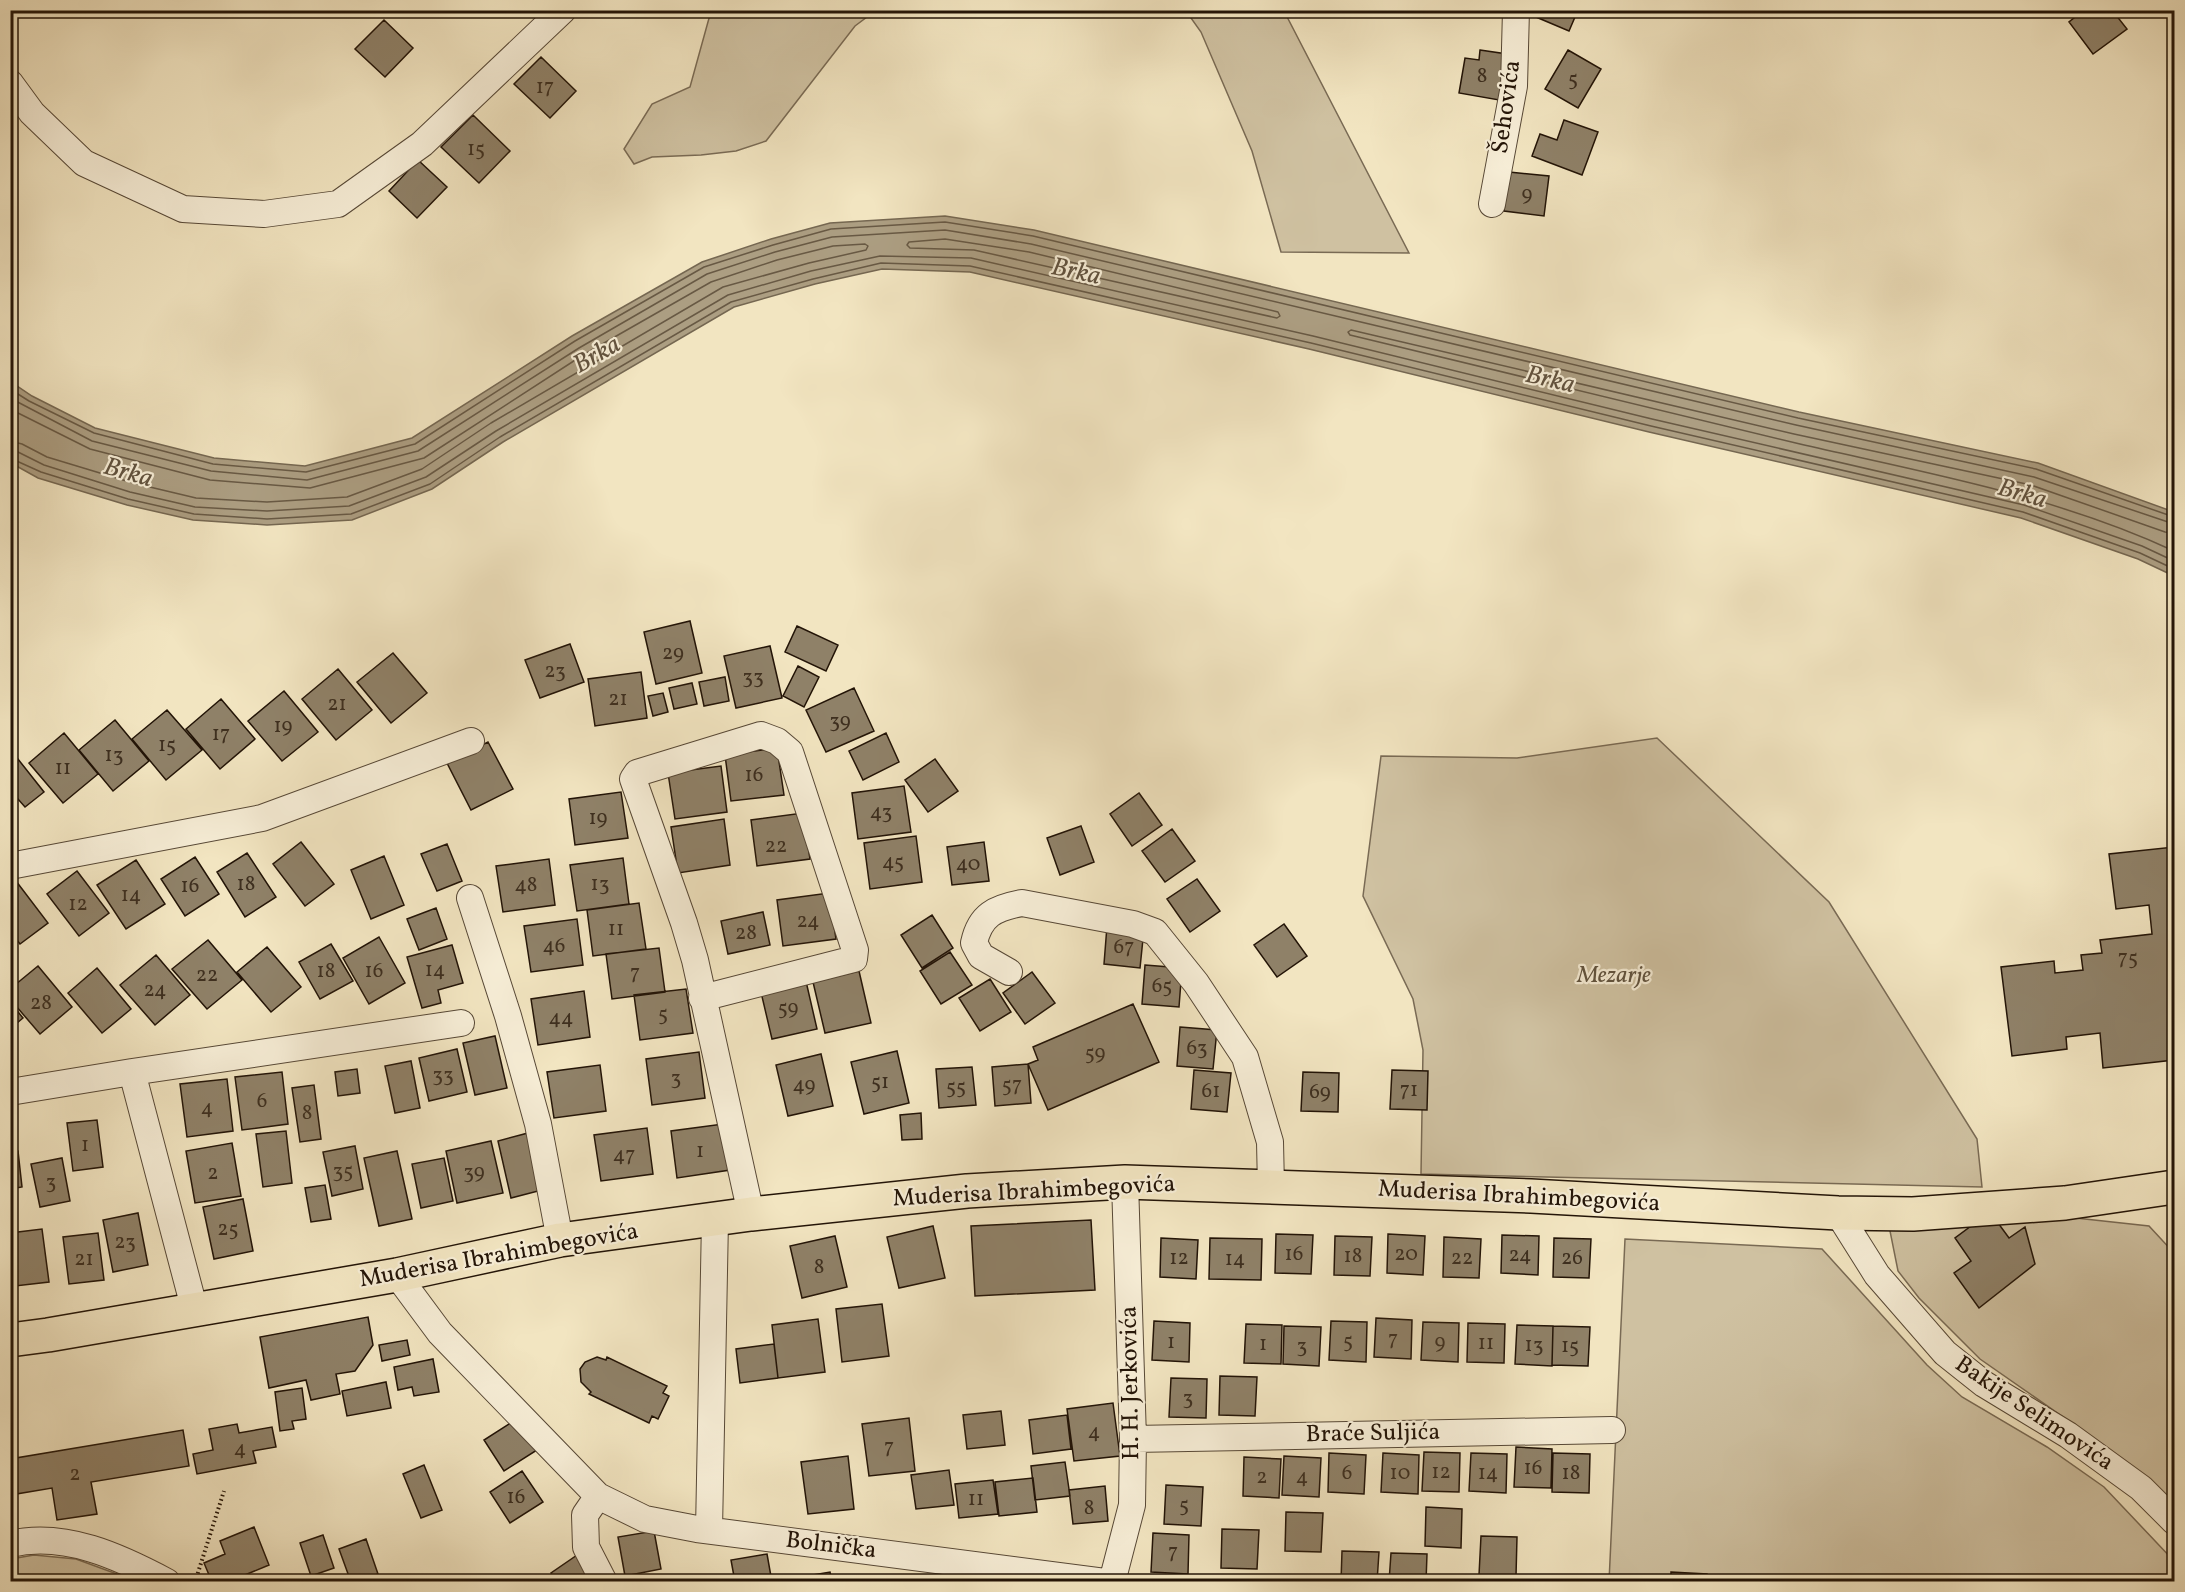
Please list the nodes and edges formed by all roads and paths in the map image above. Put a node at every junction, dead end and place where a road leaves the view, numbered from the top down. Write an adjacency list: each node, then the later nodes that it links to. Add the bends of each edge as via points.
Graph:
1 (563, 10): 3 (street, via 422,144 338,204 264,214 183,209 84,163 32,113)
2 (1516, 10): 4 (street, Šehovića, via 1514,86)
3 (10, 83)
4 (1492, 204)
5 (471, 741): 6 (street, via 262,818)
6 (10, 866)
7 (470, 898): 19 (street, via 538,1124)
8 (1009, 972): 14 (street, via 981,956 974,943 978,927 1005,906 1022,903 1133,924 1155,932 1196,983 1245,1057 1270,1142)
9 (702, 998): 9 (street, via 684,923 633,779 637,773 761,735 790,752 855,950 854,959); 16 (street)
10 (461, 1023): 11 (street)
11 (132, 1072): 12 (street); 21 (street)
12 (10, 1092)
13 (1125, 1182): 14 (main road, Muderisa Ibrahimbegovića); 16 (main road, Muderisa Ibrahimbegovića, via 967,1191); 24 (street, H. H. Jerkovića)
14 (1271, 1187): 17 (main road, Muderisa Ibrahimbegovića)
15 (2175, 1187): 17 (main road, Muderisa Ibrahimbegovića, via 2065,1203 1913,1214)
16 (751, 1214): 18 (main road, Muderisa Ibrahimbegovića)
17 (1838, 1214): 27 (street, Bakije Selimovića, via 1877,1275 1945,1353 1984,1384 2068,1436 2141,1488)
18 (715, 1220): 19 (main road, Muderisa Ibrahimbegovića); 28 (street)
19 (560, 1240): 20 (main road, Muderisa Ibrahimbegovića)
20 (397, 1275): 21 (main road, Muderisa Ibrahimbegovića); 26 (street, Bolnička, via 440,1333)
21 (195, 1311): 22 (main road, Muderisa Ibrahimbegovića)
22 (10, 1340)
23 (1612, 1430): 24 (street, Braće Suljića)
24 (1133, 1439): 34 (street, H. H. Jerkovića, via 1132,1504)
25 (224, 1491): 31 (path)
26 (598, 1496): 28 (street, Bolnička, via 645,1519); 32 (street, via 585,1515 586,1546)
27 (2175, 1521)
28 (709, 1530): 33 (street, Bolnička)
29 (10, 1544): 30 (street, via 32,1539 80,1545)
30 (167, 1581)
31 (195, 1581)
32 (604, 1581)
33 (1105, 1581)
34 (1112, 1581)

